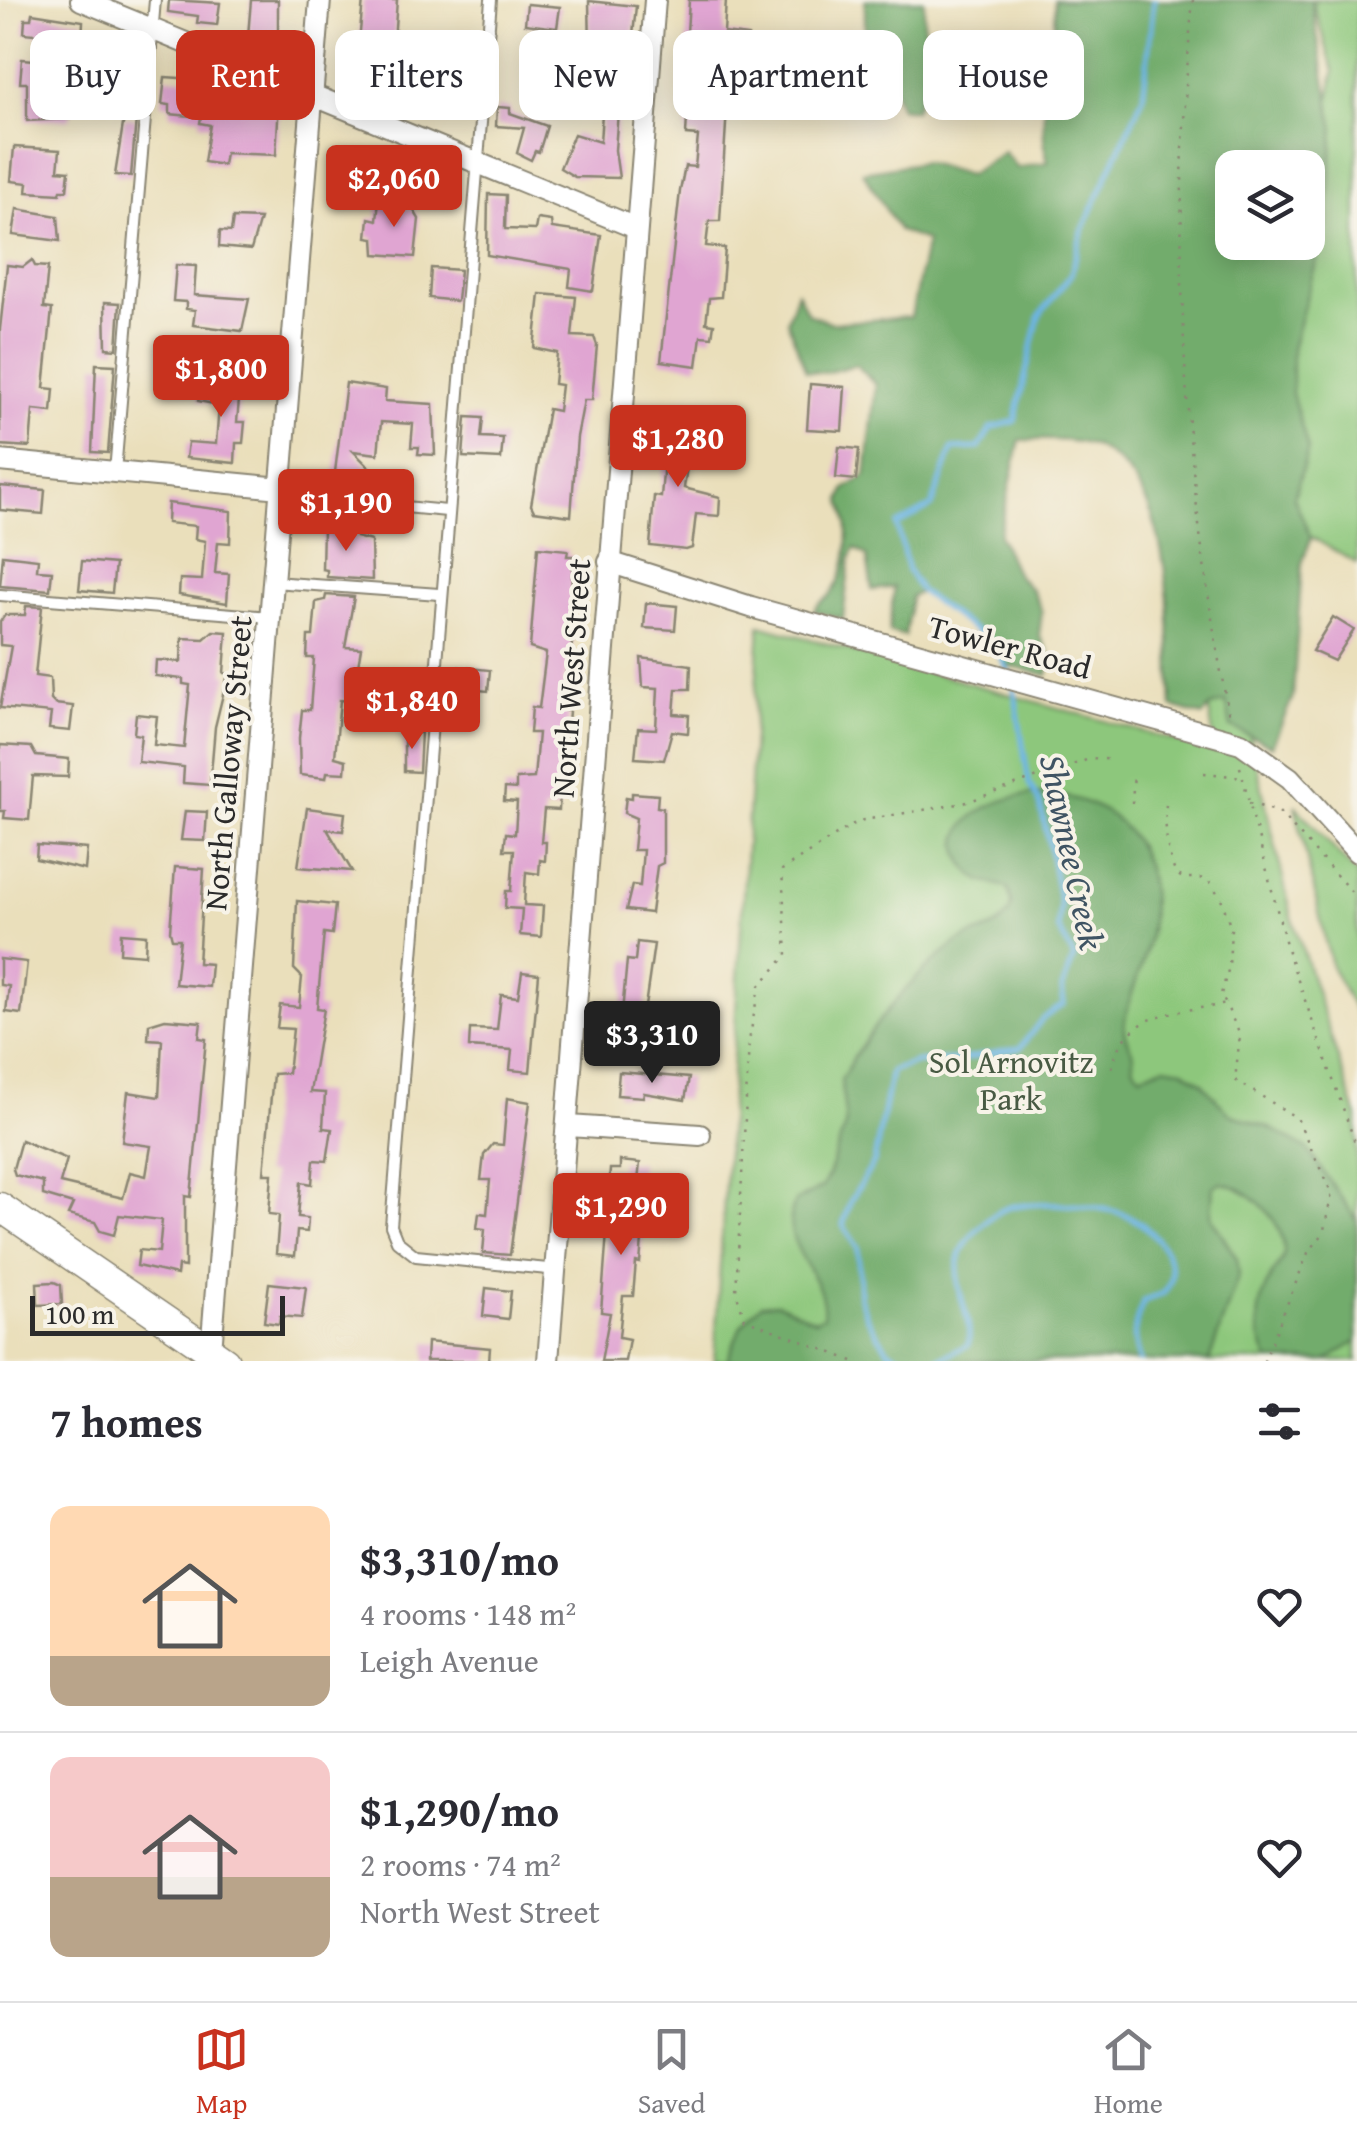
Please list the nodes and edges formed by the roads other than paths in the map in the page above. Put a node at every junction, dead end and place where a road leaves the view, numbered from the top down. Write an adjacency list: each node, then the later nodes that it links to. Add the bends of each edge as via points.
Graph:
1 (81, 0): 6 (street)
2 (155, 0): 6 (lane)
3 (320, 0): 7 (street, North Galloway Street)
4 (491, 0): 11 (lane)
5 (655, 0): 12 (street, North West Street)
6 (152, 30)
7 (315, 61)
8 (315, 98): 11 (street)
9 (144, 120): 14 (lane)
10 (310, 120): 15 (street, North Galloway Street)
11 (476, 164): 12 (street); 16 (lane)
12 (636, 228): 17 (street, North West Street)
13 (0, 461): 14 (street)
14 (115, 472): 15 (street)
15 (280, 491): 16 (lane); 18 (street, North Galloway Street)
16 (447, 511): 19 (lane)
17 (609, 562): 22 (street, Towler Road, via 1234,741 1290,778); 23 (street, North West Street)
18 (273, 582): 19 (lane); 21 (street, North Galloway Street)
19 (440, 594): 26 (lane, via 391,1226 416,1256)
20 (0, 595): 21 (lane)
21 (270, 617): 27 (street, North Galloway Street)
22 (1357, 852)
23 (569, 1126): 24 (street); 26 (street, North West Street)
24 (700, 1135)
25 (0, 1206): 27 (street)
26 (558, 1270): 28 (street, North West Street)
27 (218, 1356)
28 (548, 1361)

